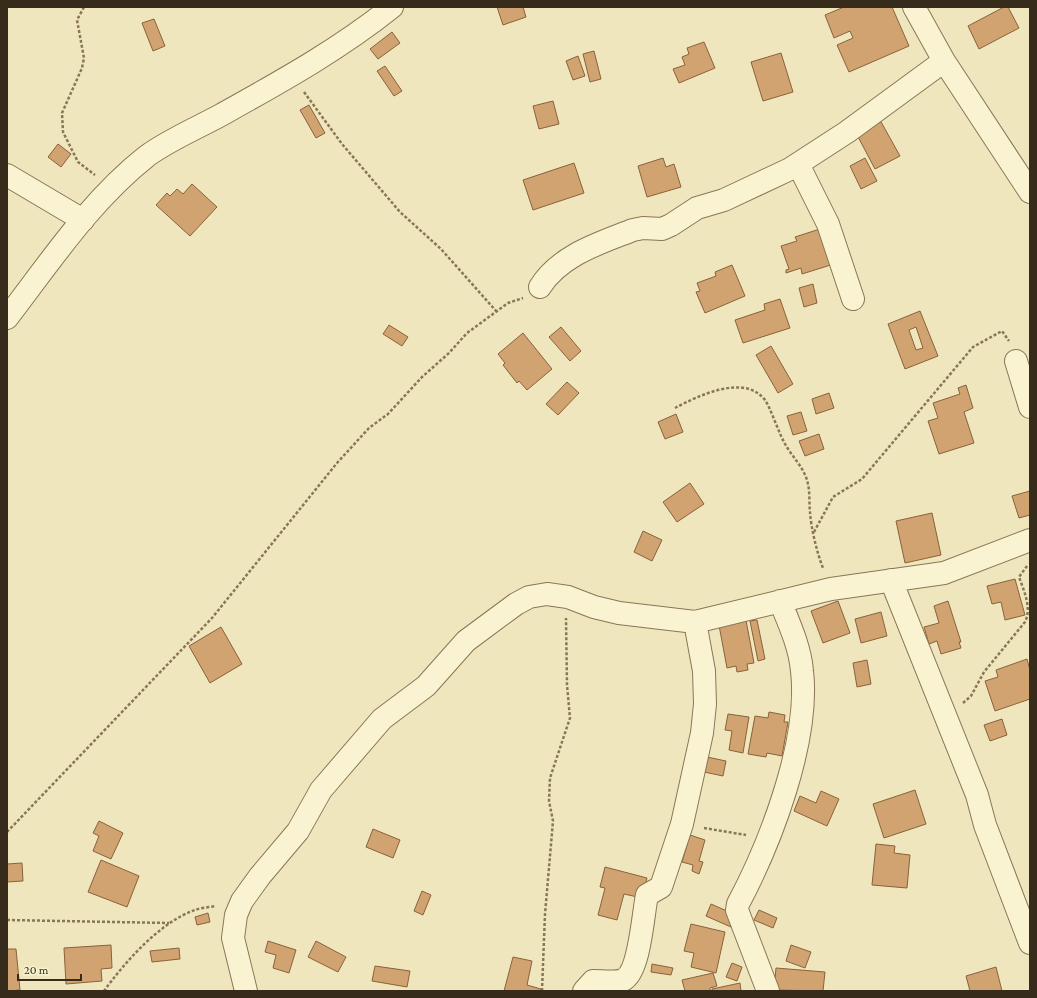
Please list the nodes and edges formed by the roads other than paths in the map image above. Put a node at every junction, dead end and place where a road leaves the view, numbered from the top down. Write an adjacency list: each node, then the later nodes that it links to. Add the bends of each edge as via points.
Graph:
1 (392, 7): 7 (street, via 364,30 292,75 149,155 112,187)
2 (914, 7): 3 (street)
3 (944, 61): 4 (street, via 889,103); 6 (street)
4 (798, 164): 8 (street, via 724,200 697,208 671,225 633,230 577,253 546,278); 9 (street, via 828,224)
5 (7, 175): 7 (street)
6 (1030, 192)
7 (83, 220): 10 (street)
8 (540, 287)
9 (853, 300)
10 (7, 318)
11 (1016, 361): 12 (street)
12 (1030, 407)
13 (1030, 540): 14 (street, via 944,573)
14 (891, 580): 15 (street, via 831,589); 17 (street, via 977,795 985,824)
15 (780, 601): 16 (street); 20 (street, via 793,634 802,670 803,702 788,777 767,843 737,910)
16 (695, 622): 18 (street, via 619,613 568,597 547,594 529,597 516,604 466,642 426,686 382,719 321,790 298,830 242,902 236,915 233,938); 19 (street, via 704,671 705,704 702,733 682,824 661,887 647,895 639,943 630,973 623,980 593,981)
17 (1030, 943)
18 (246, 991)
19 (584, 991)
20 (768, 991)

